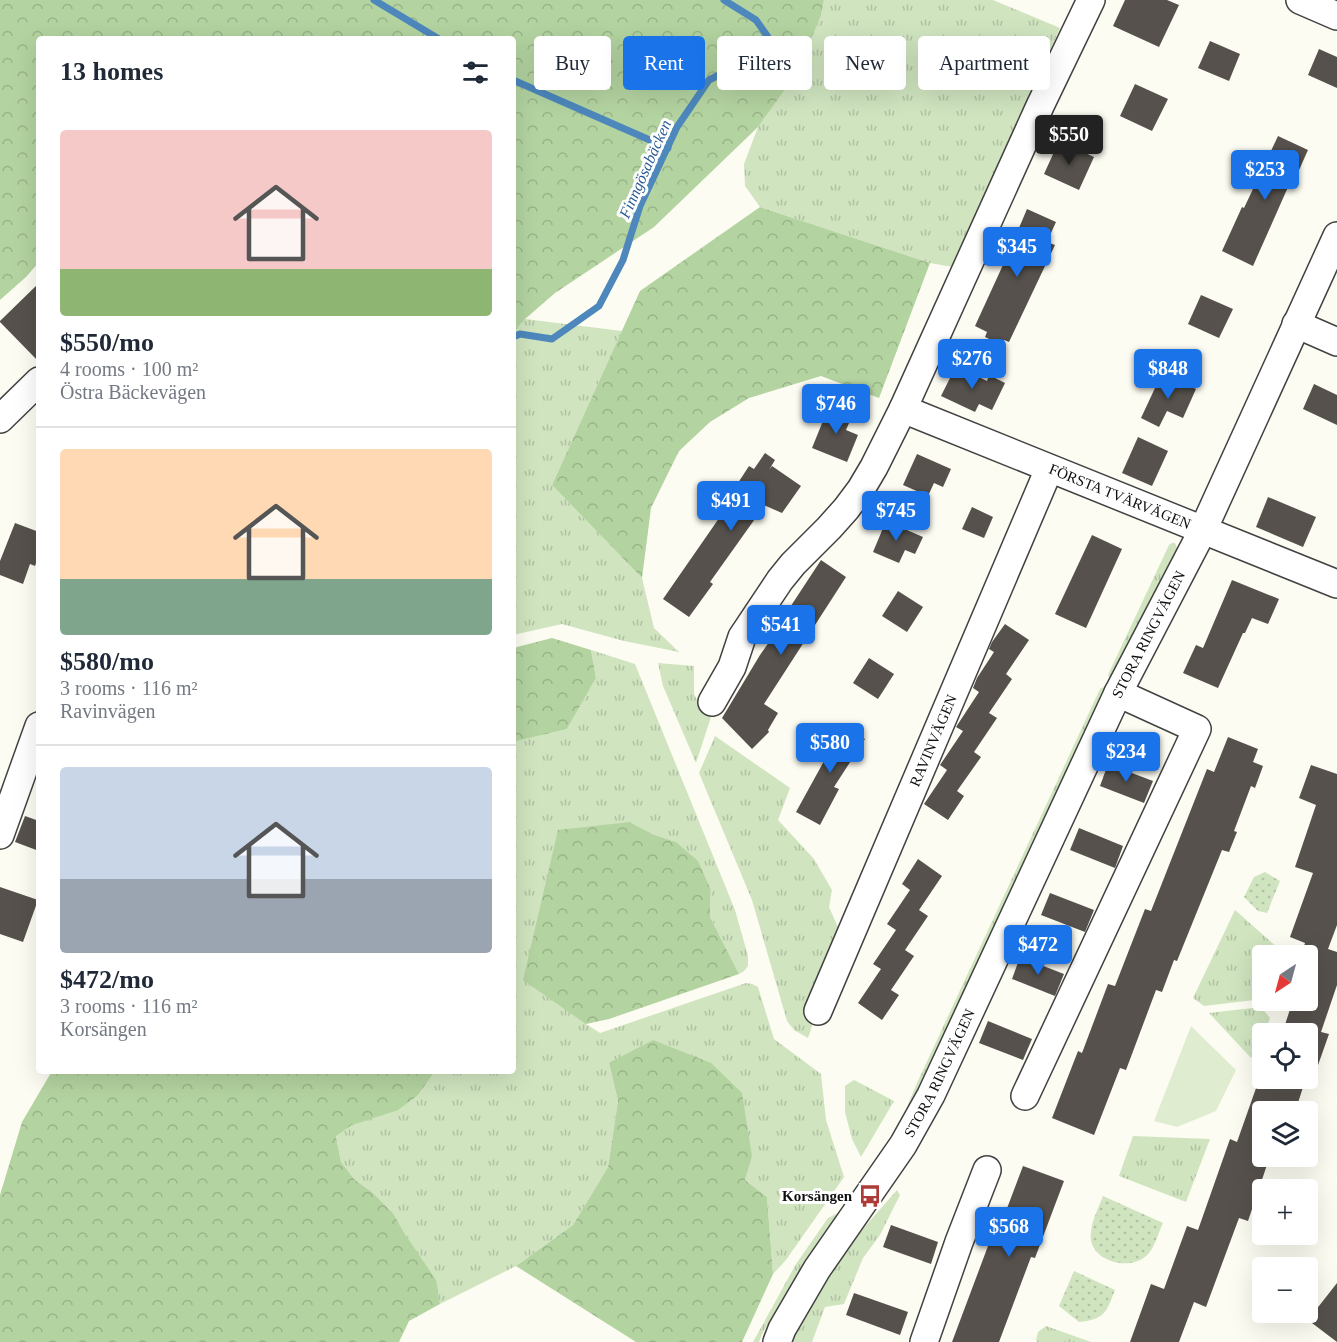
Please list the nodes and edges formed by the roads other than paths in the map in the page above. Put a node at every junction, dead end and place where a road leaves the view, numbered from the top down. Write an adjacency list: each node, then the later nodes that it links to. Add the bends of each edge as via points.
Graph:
1 (1090, 0): 8 (street)
2 (1300, 0): 3 (street)
3 (1337, 16)
4 (1337, 236): 5 (street, STORA RINGVÄGEN)
5 (1296, 324): 6 (street); 11 (street, STORA RINGVÄGEN)
6 (1337, 342)
7 (36, 384): 9 (street)
8 (903, 409): 10 (street, FÖRSTA TVÄRVÄGEN); 14 (street, via 861,489 780,580 742,637 732,667)
9 (0, 419)
10 (1049, 469): 11 (street, FÖRSTA TVÄRVÄGEN); 17 (street, RAVINVÄGEN)
11 (1203, 530): 12 (street, FÖRSTA TVÄRVÄGEN); 13 (street, STORA RINGVÄGEN)
12 (1337, 584)
13 (1118, 693): 18 (street, via 1197,729); 20 (street, STORA RINGVÄGEN, via 931,1095 903,1145 818,1269)
14 (712, 702)
15 (36, 734): 16 (street)
16 (0, 836)
17 (818, 1011)
18 (1024, 1096)
19 (987, 1170): 21 (street)
20 (777, 1342)
21 (924, 1342)

